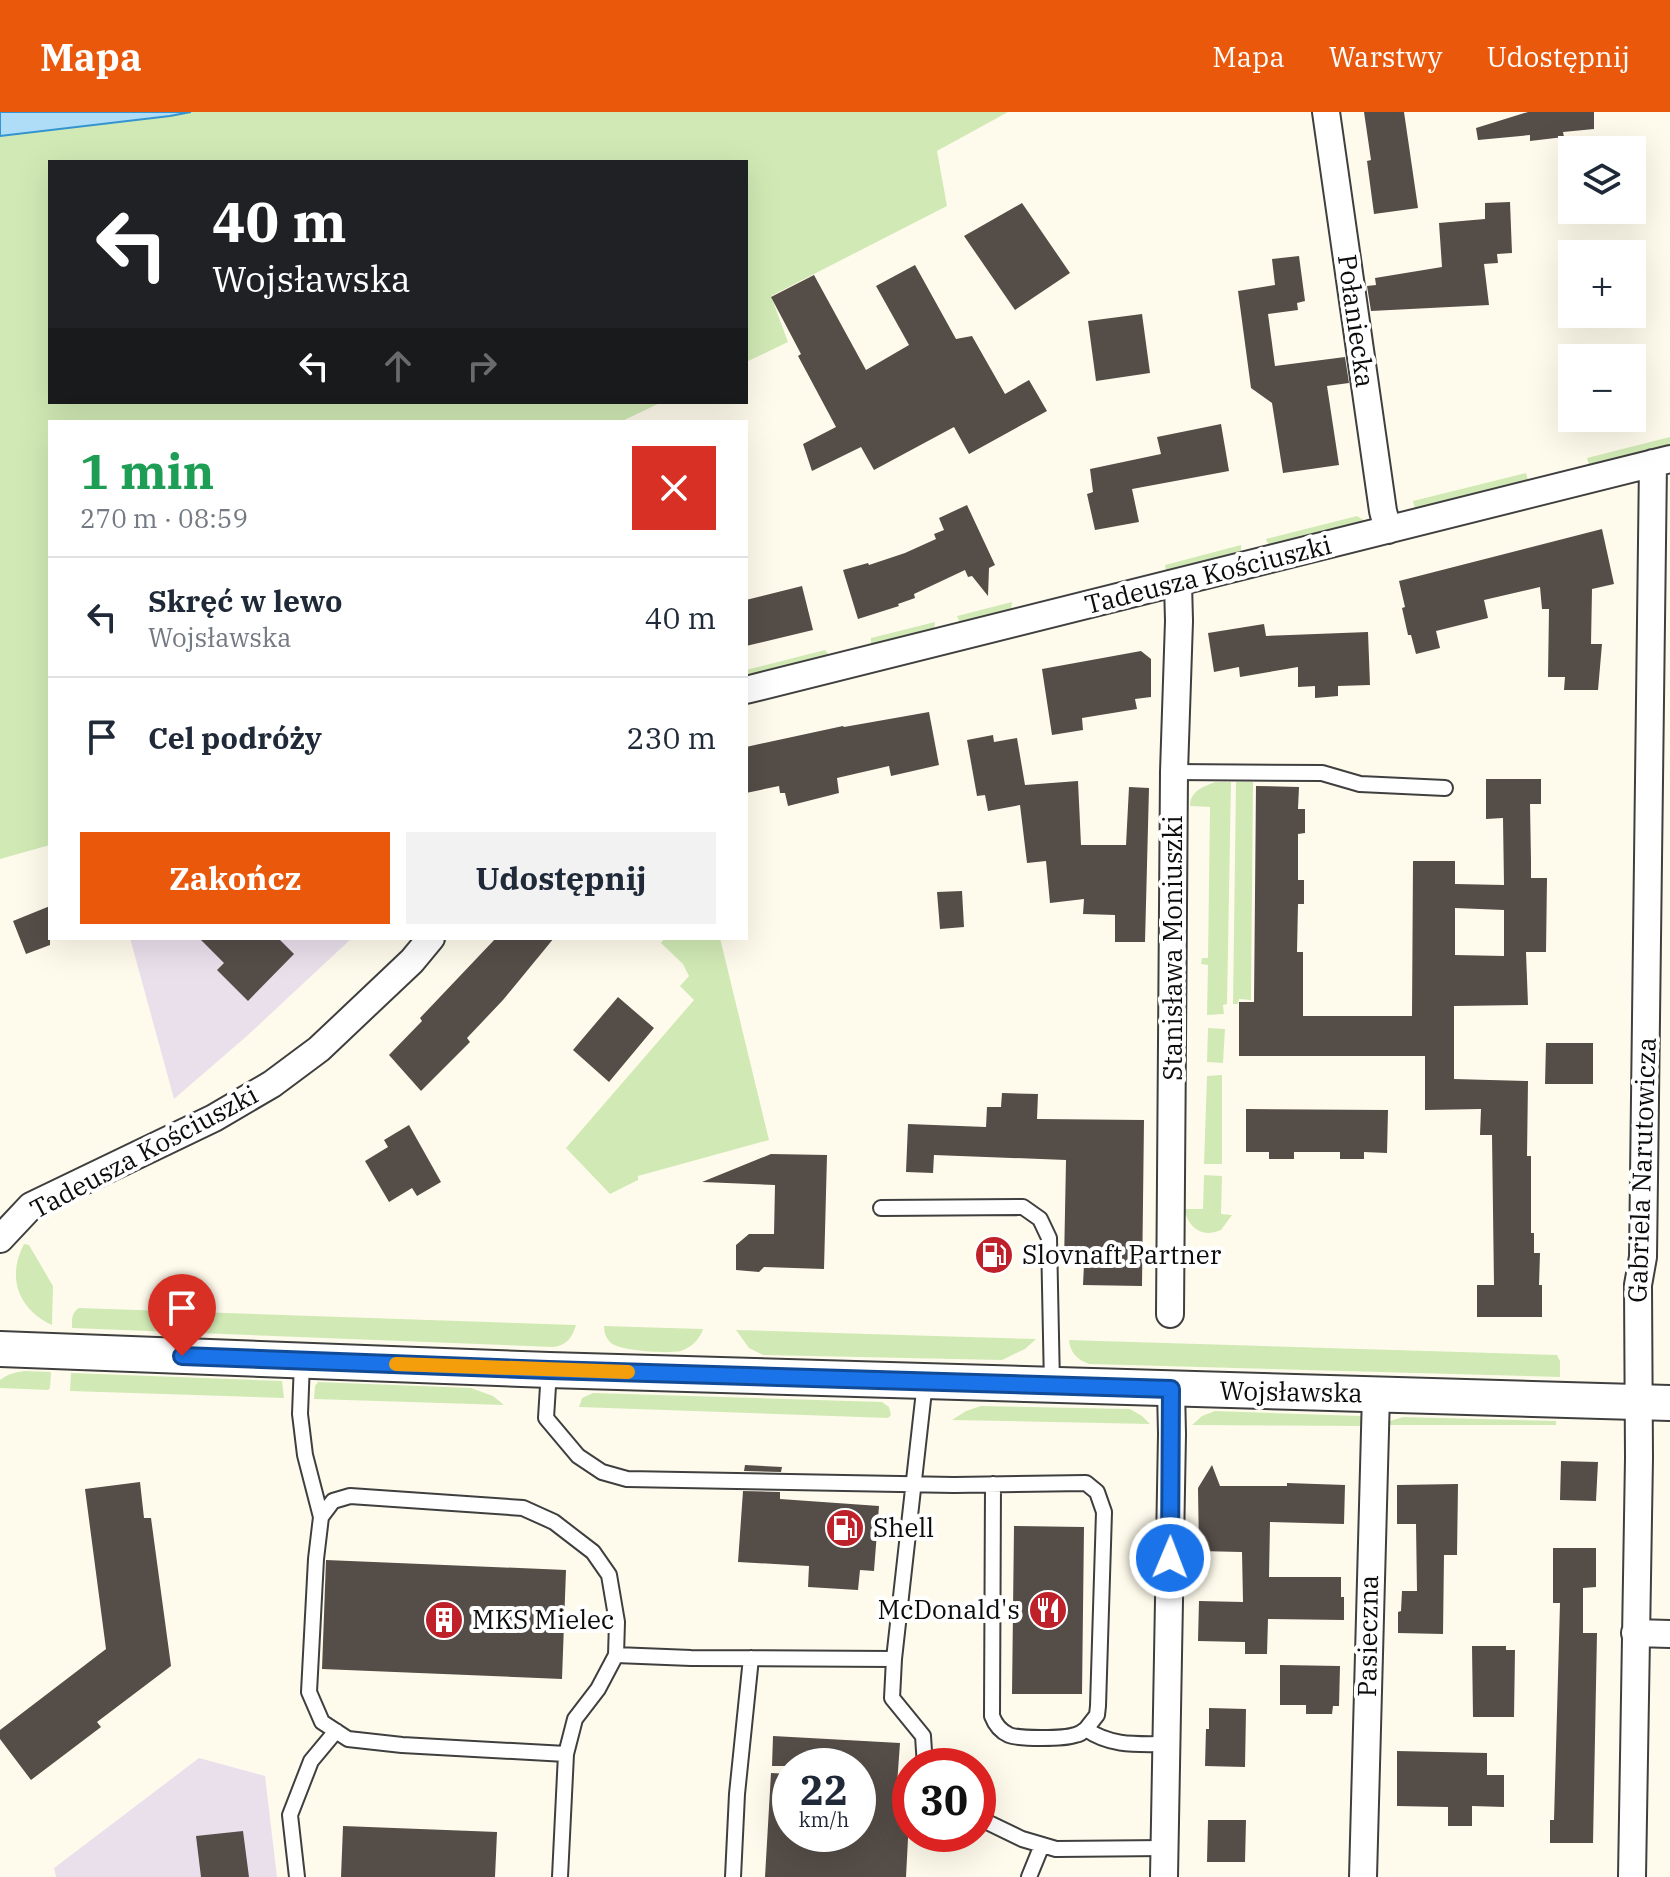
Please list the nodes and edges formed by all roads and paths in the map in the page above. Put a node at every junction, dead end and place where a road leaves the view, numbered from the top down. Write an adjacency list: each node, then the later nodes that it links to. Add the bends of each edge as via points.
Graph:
1 (1326, 112): 3 (street, Połaniecka)
2 (1662, 461): 3 (street, Tadeusza Kościuszki); 19 (street, Gabriela Narutowicza, via 1643,1257 1638,1285)
3 (1388, 530): 4 (street, Tadeusza Kościuszki)
4 (1178, 583): 5 (street, Tadeusza Kościuszki); 6 (street, Stanisława Moniuszki)
5 (748, 690)
6 (1174, 772): 7 (lane, via 1322,773 1360,784); 11 (street, Stanisława Moniuszki)
7 (1445, 788)
8 (429, 940): 10 (street, Tadeusza Kościuszki, via 319,1049 272,1084 214,1118 31,1206)
9 (881, 1208): 16 (lane, via 1023,1207 1040,1219 1049,1238)
10 (0, 1239)
11 (1170, 1314)
12 (0, 1349): 13 (street, Wojsławska)
13 (302, 1360): 14 (street, Wojsławska); 22 (lane, via 300,1414)
14 (549, 1370): 15 (street, Wojsławska); 20 (lane, via 546,1418 578,1456 602,1472 627,1479)
15 (925, 1382): 16 (street, Wojsławska); 20 (lane)
16 (1052, 1386): 17 (street, Wojsławska)
17 (1171, 1389): 18 (street, Wojsławska); 30 (street)
18 (1376, 1394): 19 (street, Wojsławska); 41 (street, Pasieczna)
19 (1655, 1402): 23 (street, Gabriela Narutowicza)
20 (913, 1484): 21 (lane); 27 (lane)
21 (993, 1484): 28 (lane, via 992,1716 1000,1730 1018,1737 1069,1737); 28 (lane, via 1086,1483 1097,1492 1104,1512 1098,1706)
22 (321, 1517): 25 (lane, via 333,1501 350,1496 523,1508 554,1522 593,1552 609,1575); 29 (lane, via 309,1692 322,1722)
23 (1635, 1633): 24 (street); 42 (street, Gabriela Narutowicza)
24 (1670, 1634)
25 (616, 1655): 26 (lane); 32 (lane, via 575,1719)
26 (751, 1658): 27 (lane); 38 (lane)
27 (894, 1659): 31 (lane, via 892,1698 923,1736)
28 (1086, 1729): 30 (lane, via 1115,1743)
29 (336, 1731): 32 (lane, via 348,1739 402,1745); 36 (lane, via 311,1761 290,1815)
30 (1168, 1744): 35 (street)
31 (924, 1748)
32 (566, 1754): 37 (lane)
33 (996, 1826): 34 (lane)
34 (1042, 1845): 35 (lane); 39 (lane)
35 (1165, 1848): 40 (street)
36 (297, 1877)
37 (560, 1877)
38 (733, 1877)
39 (1029, 1877)
40 (1164, 1877)
41 (1363, 1877)
42 (1632, 1877)

